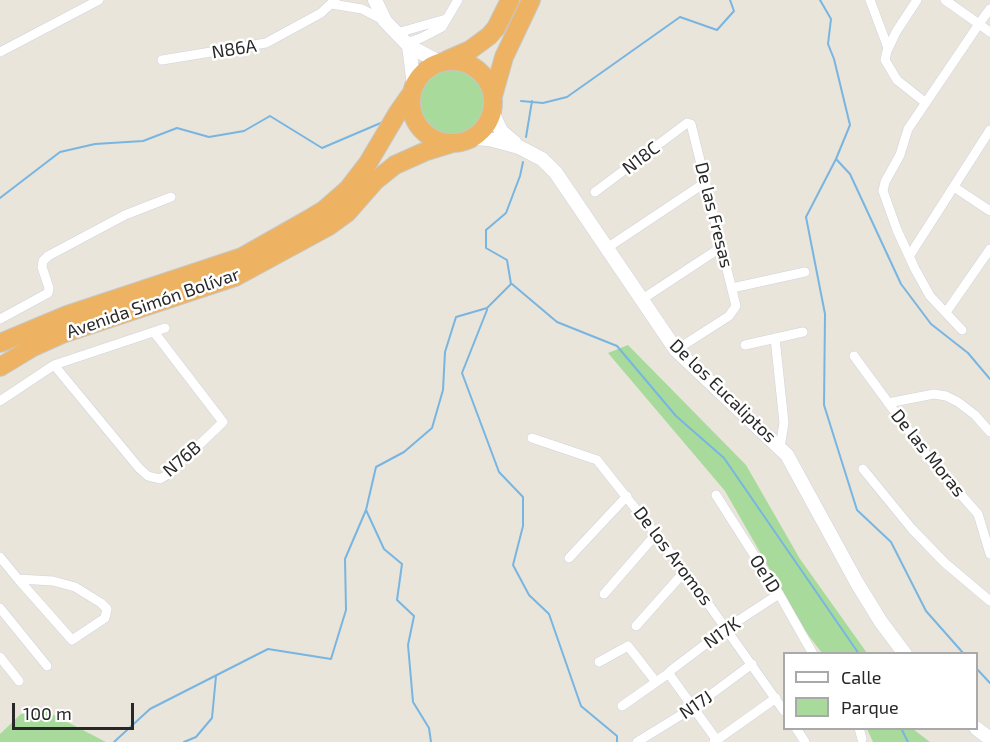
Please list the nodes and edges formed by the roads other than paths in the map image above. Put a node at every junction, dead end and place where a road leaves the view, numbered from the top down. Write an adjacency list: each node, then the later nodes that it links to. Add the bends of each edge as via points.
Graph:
1 (97, 0): 16 (street)
2 (375, 0): 11 (street)
3 (458, 0): 14 (street, via 445,24 436,31)
4 (510, 0): 18 (highway, Avenida Simón Bolívar, via 489,36 470,50)
5 (531, 0): 20 (highway, via 504,57)
6 (870, 0): 15 (street)
7 (917, 0): 15 (street)
8 (945, 0): 12 (street)
9 (333, 2): 11 (street, N86A, via 362,9); 17 (street, N86A, via 266,43)
10 (990, 9): 12 (street)
11 (385, 21): 14 (street)
12 (979, 24): 13 (street); 21 (street)
13 (990, 32)
14 (404, 40): 18 (street); 19 (street)
15 (888, 48): 21 (street, via 885,60 894,76)
16 (0, 52)
17 (162, 60)
18 (441, 62): 19 (highway, Avenida Simón Bolívar, via 426,69); 20 (highway, via 457,61 475,69 489,83)
19 (412, 89): 25 (highway, via 412,112 420,129 441,142); 46 (highway, Avenida Simón Bolívar, via 348,189 309,219 242,257 68,315)
20 (492, 104): 24 (highway, via 488,122); 26 (street, De los Eucaliptos, via 501,131)
21 (926, 104): 35 (street, via 908,129 883,191)
22 (687, 123): 27 (street, De las Fresas, via 691,124); 29 (street, N18C)
23 (990, 130): 28 (street)
24 (472, 138): 25 (highway, Avenida Simón Bolívar); 26 (street, De los Eucaliptos)
25 (453, 143): 51 (highway, Avenida Simón Bolívar, via 395,165 329,226 236,277 62,334)
26 (519, 147): 33 (street, De los Eucaliptos, via 549,165)
27 (706, 182): 32 (street, De las Fresas); 33 (street)
28 (954, 187): 31 (street); 35 (street)
29 (595, 192)
30 (171, 197): 40 (street, via 125,215 48,256 42,267 48,293)
31 (990, 212)
32 (723, 246): 37 (street, De las Fresas); 38 (street)
33 (607, 248): 38 (street, De los Eucaliptos)
34 (990, 249): 39 (street)
35 (910, 255): 39 (street, via 930,296)
36 (805, 272): 37 (street)
37 (732, 288): 48 (street, De las Fresas, via 735,310)
38 (641, 300): 48 (street, De los Eucaliptos)
39 (947, 311): 42 (street)
40 (0, 320)
41 (165, 328): 43 (street)
42 (962, 330)
43 (154, 332): 50 (street); 50 (street, N76B, via 223,422 160,479 139,468)
44 (803, 332): 45 (street)
45 (775, 338): 47 (street); 56 (street, via 784,423)
46 (0, 343)
47 (745, 345)
48 (676, 350): 56 (street, De los Eucaliptos)
49 (854, 356): 53 (street, De las Moras)
50 (54, 364): 52 (street)
51 (0, 367)
52 (0, 401)
53 (888, 403): 54 (street, via 934,394 946,396 967,409); 61 (street, De las Moras, via 931,461 978,514)
54 (990, 432)
55 (532, 438): 59 (street, De los Aromos, via 597,460)
56 (780, 447): 73 (street, De los Eucaliptos, via 869,603)
57 (863, 469): 68 (street, via 912,529)
58 (716, 495): 67 (street, Oe1D)
59 (627, 496): 60 (street, De los Aromos); 63 (street)
60 (657, 533): 64 (street, De los Aromos); 66 (street)
61 (990, 554)
62 (0, 558): 65 (street)
63 (569, 558)
64 (685, 571): 70 (street); 71 (street, De los Aromos)
65 (18, 579): 65 (street, via 72,640 105,618 107,609 75,587)
66 (604, 594)
67 (779, 594): 71 (street, N17K); 72 (street, Oe1D)
68 (990, 601)
69 (0, 608): 77 (street)
70 (636, 626)
71 (727, 628): 76 (street, De los Aromos); 78 (street, N17K)
72 (812, 652)
73 (903, 652)
74 (0, 657): 79 (street)
75 (599, 662): 80 (street, via 628,646)
76 (752, 664): 81 (street, De los Aromos); 83 (street, N17J)
77 (47, 666)
78 (669, 673): 80 (street, N17K); 83 (street)
79 (19, 681)
80 (656, 682): 82 (street, N17K)
81 (776, 698): 84 (street, De los Aromos); 90 (street)
82 (622, 706)
83 (694, 707): 90 (street); 91 (street, N17J)
84 (783, 709)
85 (859, 730): 88 (street)
86 (978, 730): 89 (street)
87 (801, 736): 92 (street)
88 (862, 739)
89 (990, 739)
90 (716, 741)
91 (637, 742)
92 (792, 742)

